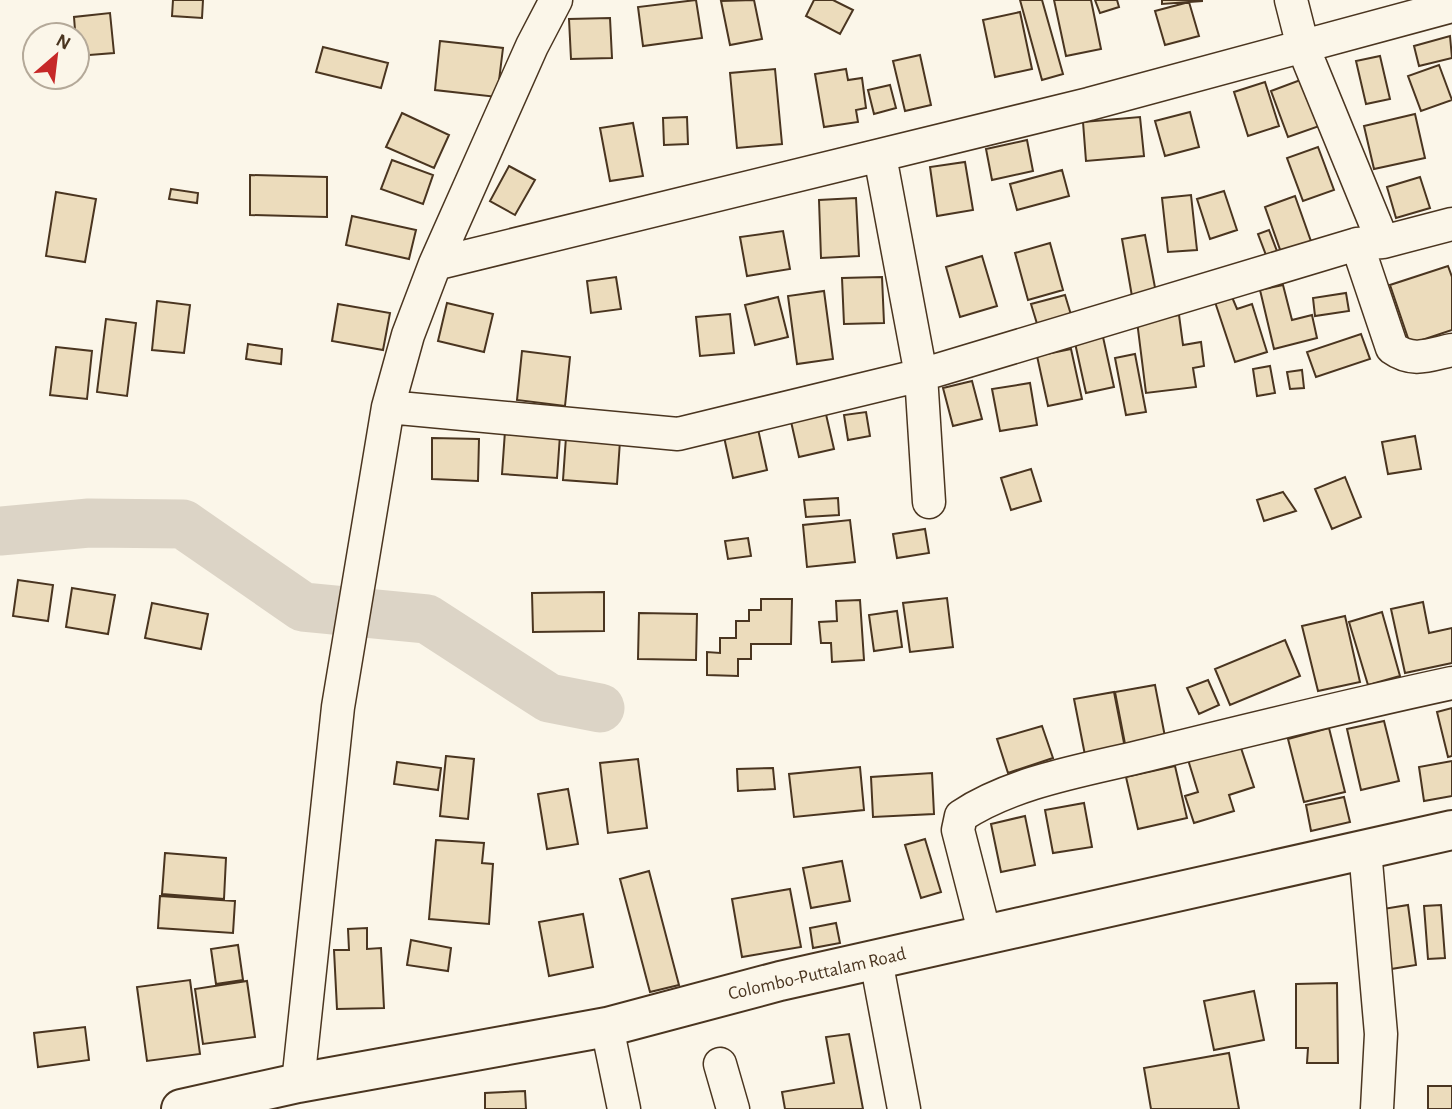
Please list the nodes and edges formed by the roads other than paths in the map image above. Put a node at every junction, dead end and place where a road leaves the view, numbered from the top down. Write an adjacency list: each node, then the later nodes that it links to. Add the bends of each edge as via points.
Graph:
1 (556, 0): 8 (street)
2 (1292, 0): 4 (street)
3 (1452, 6): 4 (street)
4 (1303, 47): 5 (street); 7 (street)
5 (880, 156): 8 (street); 10 (street)
6 (1452, 224): 7 (street)
7 (1370, 243): 9 (street, via 1392,348 1415,359); 10 (street)
8 (435, 264): 11 (street)
9 (1452, 350)
10 (921, 375): 11 (street, via 678,434); 12 (street)
11 (388, 407): 20 (street, via 338,706)
12 (929, 502)
13 (1452, 683): 16 (street, via 1049,779 975,807 961,816 958,830)
14 (1452, 830): 15 (highway, Colombo-Puttalam Road)
15 (1365, 850): 16 (highway, Colombo-Puttalam Road); 25 (street, via 1381,1034)
16 (985, 936): 17 (highway, Colombo-Puttalam Road)
17 (876, 960): 18 (highway, Colombo-Puttalam Road); 24 (street)
18 (607, 1027): 20 (highway, Colombo-Puttalam Road); 22 (street)
19 (720, 1064): 23 (street)
20 (298, 1083): 21 (highway, Colombo-Puttalam Road)
21 (181, 1109)
22 (624, 1109)
23 (733, 1109)
24 (904, 1109)
25 (1377, 1109)

